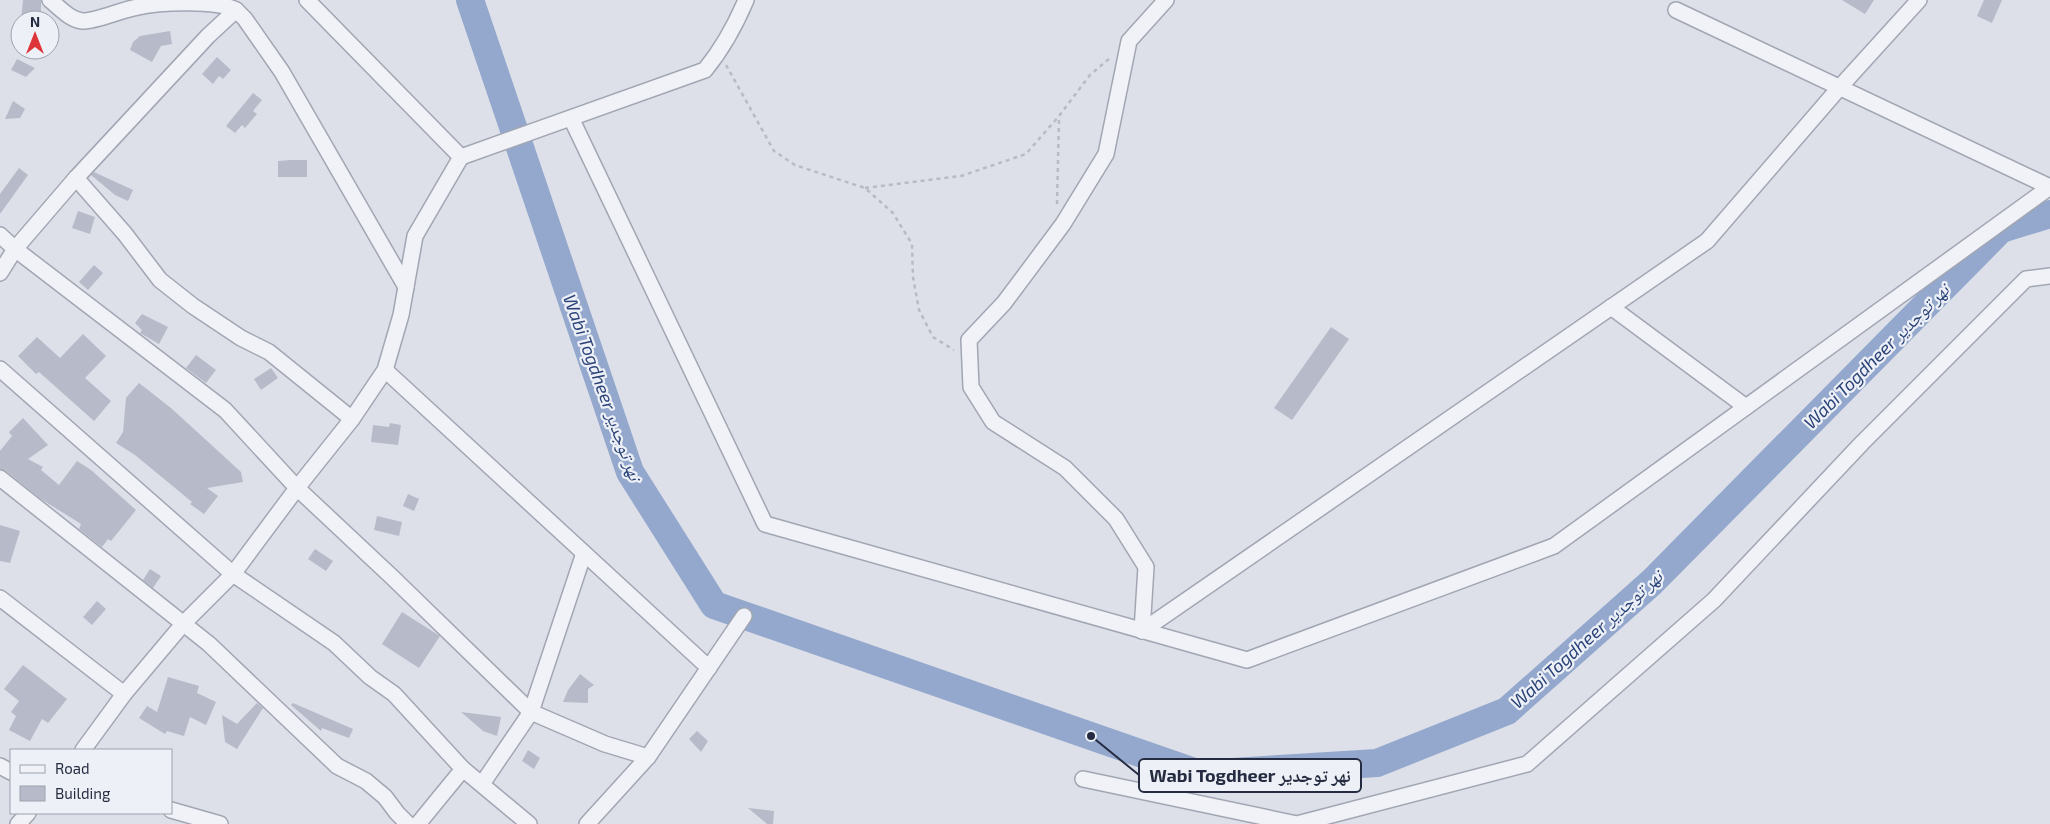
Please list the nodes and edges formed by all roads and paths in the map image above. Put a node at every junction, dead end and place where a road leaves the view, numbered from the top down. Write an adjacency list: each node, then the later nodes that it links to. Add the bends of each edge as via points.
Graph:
1 (50, 0): 6 (street, via 68,16 82,21)
2 (307, 0): 14 (street)
3 (746, 0): 10 (street)
4 (1166, 0): 9 (street)
5 (1919, 0): 11 (street)
6 (116, 6): 7 (street, via 178,3)
7 (233, 6): 15 (street); 23 (street, via 282,72)
8 (1676, 10): 11 (street)
9 (1129, 41): 12 (path, via 1090,75); 25 (street, via 1106,154 1063,224 1004,303 969,340)
10 (720, 52): 13 (street, via 705,70); 17 (path, via 774,151 795,165)
11 (1840, 87): 16 (street); 24 (street, via 1707,241)
12 (1059, 116): 17 (path, via 1026,154 961,176); 18 (path)
13 (571, 118): 14 (street); 37 (street, via 765,524)
14 (462, 158): 23 (street, via 415,236)
15 (76, 178): 20 (street); 29 (street, via 160,280 193,306 269,352)
16 (2050, 187): 28 (street)
17 (865, 188): 25 (path, via 893,213 912,244 919,310 934,336)
18 (1056, 207)
19 (0, 235): 20 (street)
20 (15, 248): 21 (street); 31 (street, via 225,410)
21 (0, 274)
22 (2050, 276): 44 (street, via 2026,279 1862,442 1714,600 1527,764 1297,824)
23 (406, 287): 27 (street)
24 (1611, 308): 28 (street); 37 (street)
25 (970, 360): 37 (street, via 970,387 993,422 1065,468 1116,519 1146,567)
26 (0, 369): 33 (street)
27 (385, 370): 29 (street); 32 (street)
28 (1746, 407): 37 (street, via 1554,546 1256,657 1247,660)
29 (352, 419): 31 (street)
30 (0, 478): 36 (street)
31 (297, 488): 33 (street); 40 (street)
32 (584, 553): 38 (street); 40 (street)
33 (233, 574): 36 (street); 43 (street, via 334,644 394,694)
34 (0, 598): 39 (street)
35 (744, 616): 38 (street)
36 (183, 624): 39 (street); 50 (street, via 209,644 337,766 366,781 385,797)
37 (1142, 631)
38 (709, 668): 42 (street)
39 (124, 694): 41 (street)
40 (531, 712): 42 (street, via 604,744); 45 (street)
41 (87, 749)
42 (648, 758): 53 (street)
43 (463, 768): 45 (street); 51 (street)
44 (1083, 779)
45 (482, 784): 52 (street)
46 (172, 810): 49 (street)
47 (27, 814): 48 (street)
48 (18, 824)
49 (220, 824)
50 (408, 824)
51 (418, 824)
52 (529, 824)
53 (587, 824)

